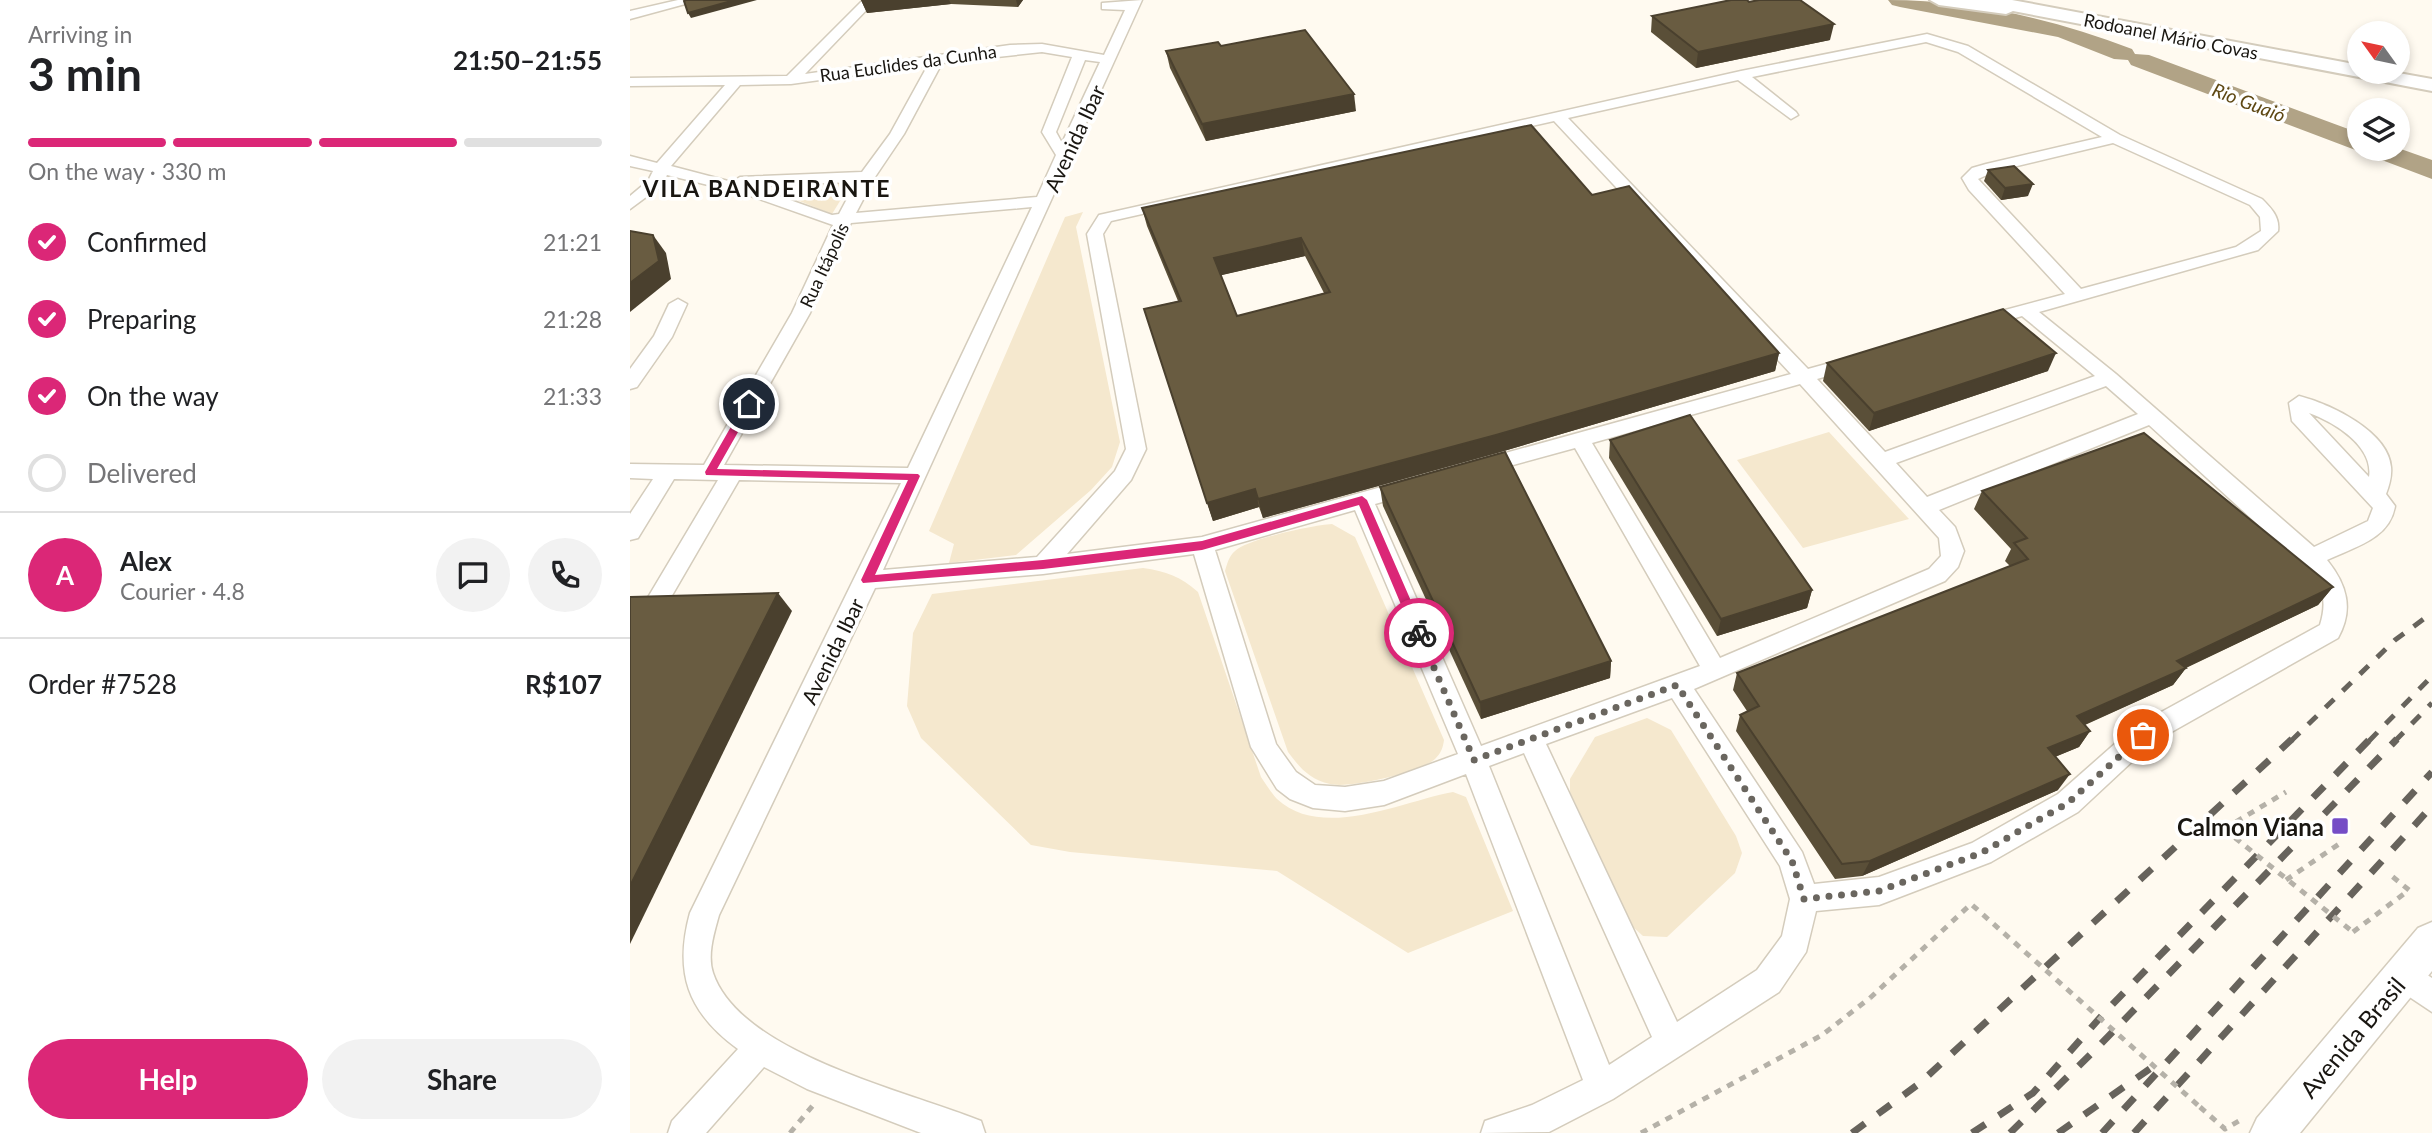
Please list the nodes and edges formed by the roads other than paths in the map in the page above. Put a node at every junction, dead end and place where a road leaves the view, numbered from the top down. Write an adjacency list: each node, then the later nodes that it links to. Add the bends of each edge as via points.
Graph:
1 (694, 0): 9 (street)
2 (870, 0): 18 (street)
3 (1111, 0): 7 (street, via 1106,6)
4 (1939, 0): 8 (highway)
5 (1983, 0): 8 (highway, Rodoanel Mário Covas)
6 (2060, 0): 10 (highway, Rodoanel Mário Covas)
7 (1135, 3): 13 (street, Avenida Ibar)
8 (2031, 9): 16 (highway, Rodoanel Mário Covas)
9 (630, 15)
10 (2347, 53)
11 (1080, 55): 12 (street, Rua Euclides da Cunha, via 1029,48); 13 (street, Rua Euclides da Cunha); 26 (street, via 1049,132)
12 (938, 58): 18 (street, Rua Euclides da Cunha); 29 (street, Rua Itápolis, via 897,134)
13 (1110, 60): 26 (street, Avenida Ibar)
14 (2410, 65): 15 (highway)
15 (2432, 69)
16 (2347, 70)
17 (1741, 75): 23 (street); 24 (street); 25 (street, via 1934,38 1963,48)
18 (791, 80): 21 (street, Rua Euclides da Cunha)
19 (2410, 81): 22 (highway, Rodoanel Mário Covas)
20 (630, 82): 21 (street, Rua Euclides da Cunha)
21 (735, 82): 28 (street)
22 (2432, 85)
23 (1791, 115)
24 (1559, 117): 39 (street); 58 (street, via 1105,218 1095,234 1136,449 1124,475)
25 (2115, 138): 34 (street, via 1978,171 1970,178); 34 (street, via 2256,202 2272,223 2256,246)
26 (1066, 155): 31 (street, Avenida Ibar)
27 (630, 161): 28 (street)
28 (662, 169): 30 (street); 32 (street, via 654,183)
29 (867, 177): 30 (street); 33 (street, Rua Itápolis)
30 (722, 182): 33 (street, via 822,218)
31 (1044, 201): 33 (street); 50 (street, Avenida Ibar)
32 (630, 204)
33 (844, 221): 48 (street, Rua Itápolis, via 801,313)
34 (2076, 295): 36 (street)
35 (678, 304): 41 (street, via 663,337)
36 (2024, 309): 37 (street); 40 (street)
37 (1959, 329)
38 (1868, 357): 39 (street)
39 (1803, 377): 43 (street); 44 (street)
40 (2109, 378): 42 (street); 44 (street)
41 (630, 383)
42 (2152, 416): 54 (street); 57 (street)
43 (1580, 439): 46 (street); 61 (street)
44 (1881, 461): 54 (street)
45 (630, 471): 47 (street)
46 (1465, 471)
47 (668, 472): 48 (street); 55 (street)
48 (710, 472): 49 (street)
49 (733, 472): 50 (street); 60 (street)
50 (915, 476): 59 (street, Avenida Ibar)
51 (1426, 482): 53 (street)
52 (2375, 495): 52 (street, via 2299,416 2299,402 2362,438 2379,459 2381,477); 57 (street, via 2384,506 2376,527)
53 (1362, 500): 56 (street); 64 (street)
54 (1924, 507): 61 (street, via 1954,545 1952,560 1937,575)
55 (633, 522)
56 (1202, 545): 58 (street); 64 (street, via 1264,747 1276,772 1298,792 1349,801)
57 (2312, 558): 65 (street, via 2331,579 2339,605 2329,631 2143,735 2068,803 1981,853 1879,891)
58 (1043, 565): 59 (street)
59 (867, 580): 69 (street, Avenida Ibar, via 705,914 696,950 701,981 718,1010)
60 (655, 605)
61 (1716, 671): 62 (street)
62 (1677, 685): 63 (street); 65 (street, via 1792,861)
63 (1531, 739): 64 (street); 68 (street)
64 (1474, 760): 70 (street)
65 (1804, 899): 68 (street, via 1796,942 1768,981)
66 (2432, 941): 67 (main road, Avenida Brasil)
67 (2418, 986): 74 (main road, Avenida Brasil)
68 (1671, 1044): 70 (street)
69 (761, 1047): 71 (street); 72 (street, Avenida Ibar, via 831,1084)
70 (1602, 1088): 73 (street, via 1537,1120)
71 (684, 1133)
72 (970, 1133)
73 (1497, 1133)
74 (2272, 1133)

